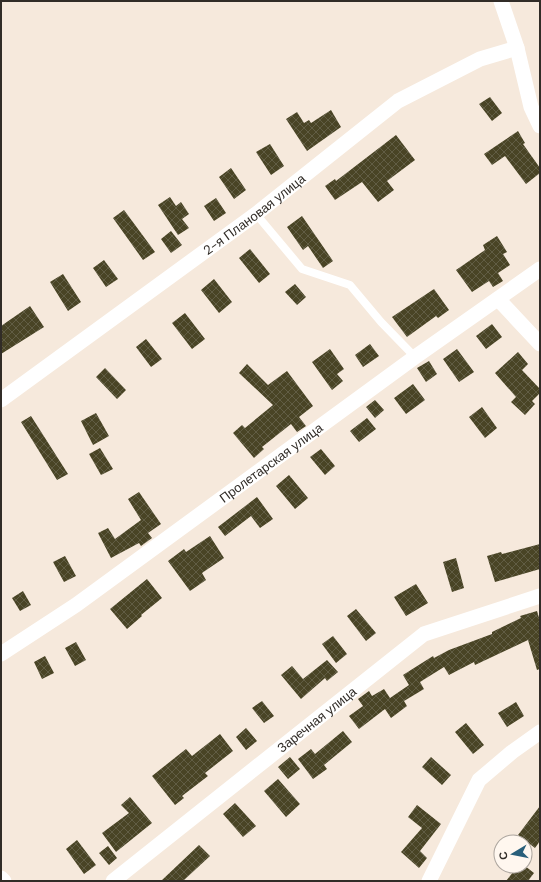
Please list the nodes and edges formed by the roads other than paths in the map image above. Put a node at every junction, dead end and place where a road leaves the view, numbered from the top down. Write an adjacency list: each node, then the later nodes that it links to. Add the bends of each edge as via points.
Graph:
1 (501, 1): 2 (street)
2 (517, 48): 3 (street, via 531,107); 4 (street, 2-я Плановая улица, via 480,59 398,101)
3 (540, 126)
4 (256, 214): 8 (lane, via 302,269 350,285); 9 (street, 2-я Плановая улица)
5 (540, 269): 6 (street, Пролетарская улица)
6 (498, 299): 7 (street); 8 (street, Пролетарская улица)
7 (540, 344)
8 (415, 357): 11 (street, Пролетарская улица, via 76,605)
9 (1, 400)
10 (540, 596): 15 (street, Заречная улица, via 424,634)
11 (1, 654)
12 (540, 732): 16 (street, via 479,780)
13 (1, 878): 14 (street)
14 (4, 881)
15 (113, 881)
16 (429, 881)

